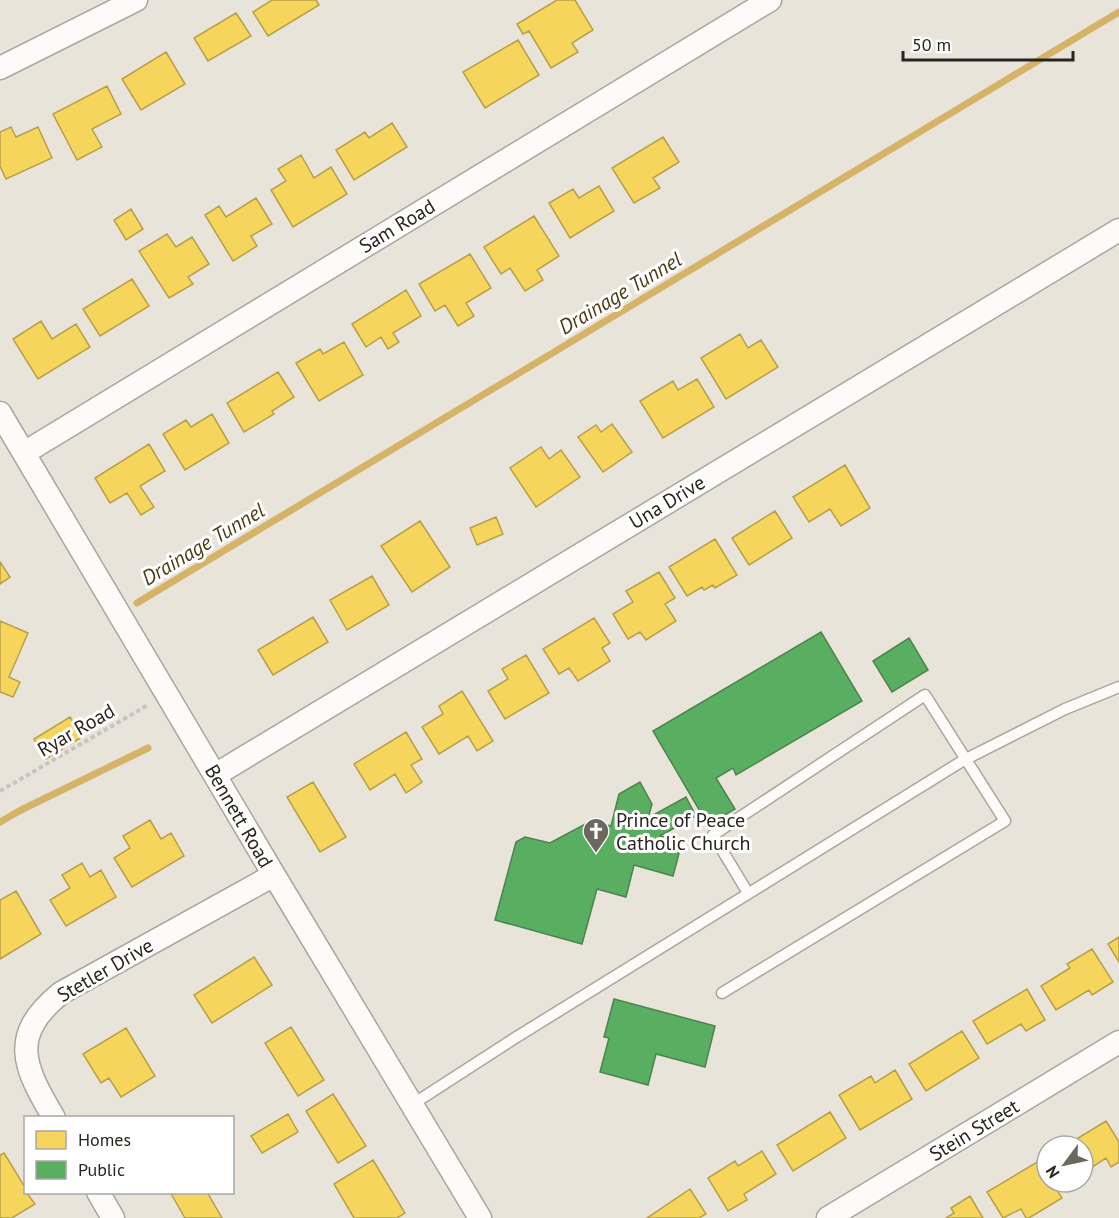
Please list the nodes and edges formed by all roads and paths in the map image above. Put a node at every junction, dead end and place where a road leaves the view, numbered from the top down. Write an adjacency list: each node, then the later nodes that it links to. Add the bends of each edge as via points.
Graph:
1 (136, 0): 3 (street)
2 (770, 0): 6 (street, Sam Road)
3 (0, 68)
4 (1119, 230): 10 (street, Una Drive)
5 (0, 413): 6 (street, Bennett Road)
6 (24, 453): 8 (street, Bennett Road)
7 (1119, 687): 9 (lane, via 1065,709)
8 (167, 694): 10 (street, Bennett Road); 11 (path, Ryar Road)
9 (964, 760): 13 (lane); 13 (lane, via 925,695 713,835); 14 (lane, via 1005,821)
10 (215, 775): 12 (street, Bennett Road)
11 (0, 791)
12 (274, 875): 16 (street, Bennett Road); 17 (street, Stetler Drive, via 61,993 43,1007 26,1042 26,1064)
13 (748, 893): 16 (lane)
14 (722, 993)
15 (1119, 1042): 21 (street, Stein Street)
16 (412, 1104): 20 (street, Bennett Road)
17 (53, 1116)
18 (99, 1194): 19 (street)
19 (113, 1218)
20 (480, 1218)
21 (828, 1218)

